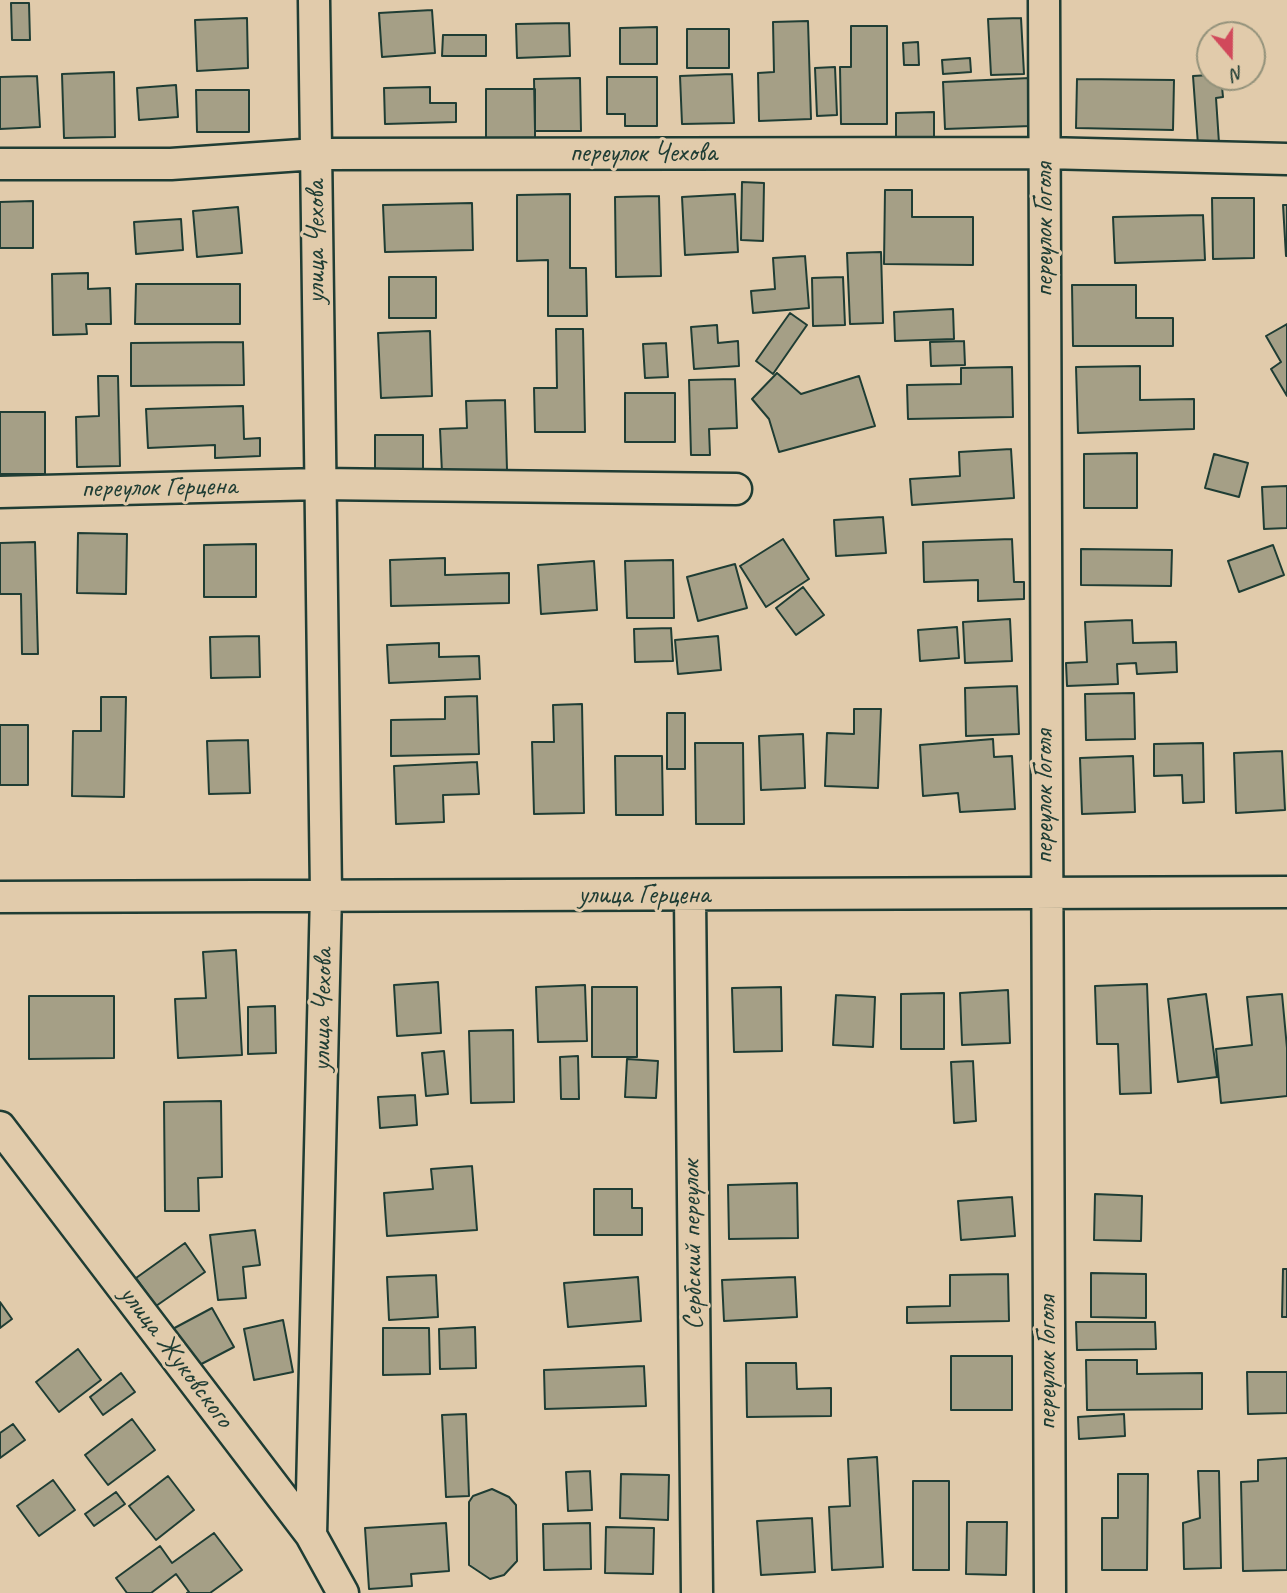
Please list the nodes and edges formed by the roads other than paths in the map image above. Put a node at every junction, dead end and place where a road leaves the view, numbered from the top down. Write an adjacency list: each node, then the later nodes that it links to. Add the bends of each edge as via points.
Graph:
1 (314, 0): 4 (street, улица Чехова)
2 (1044, 0): 3 (street, переулок Гоголя)
3 (1045, 153): 4 (street, переулок Чехова); 5 (street, переулок Чехова); 11 (street, переулок Гоголя)
4 (316, 154): 6 (street, переулок Чехова, via 171,164); 7 (street, улица Чехова)
5 (1287, 159)
6 (0, 164)
7 (319, 484): 8 (street); 9 (street, переулок Герцена); 12 (street, улица Чехова)
8 (736, 489)
9 (0, 492)
10 (1287, 891): 11 (street, улица Герцена)
11 (1045, 893): 13 (street, улица Герцена); 19 (street, переулок Гоголя)
12 (326, 894): 13 (street, улица Герцена); 14 (street, улица Герцена); 16 (street, улица Чехова)
13 (690, 896): 18 (street, Сербский переулок)
14 (0, 897)
15 (0, 1127): 16 (street, улица Жуковского)
16 (311, 1535): 17 (street, улица Жуковского)
17 (343, 1593)
18 (697, 1593)
19 (1049, 1593)

